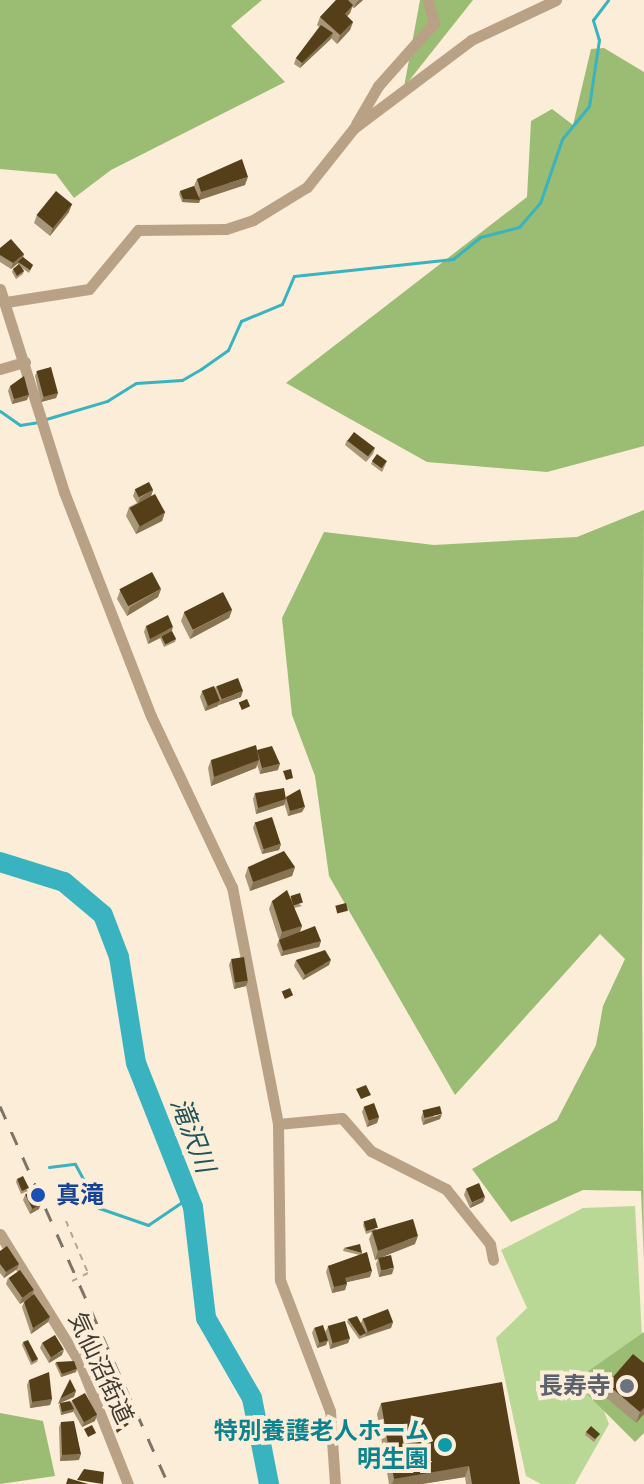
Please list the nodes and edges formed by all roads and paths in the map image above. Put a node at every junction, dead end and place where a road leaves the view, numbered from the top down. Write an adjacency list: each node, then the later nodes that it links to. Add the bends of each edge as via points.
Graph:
1 (428, 0): 3 (street, via 434,23 378,86)
2 (556, 0): 3 (street, via 471,40)
3 (354, 128): 5 (street, via 307,187 253,220 226,229 138,230 89,289)
4 (0, 289): 5 (street)
5 (6, 302): 6 (street)
6 (25, 362): 7 (street); 8 (street, via 64,492 151,716 232,887)
7 (0, 369)
8 (278, 1124): 11 (street, via 342,1118 371,1151 446,1189 490,1244); 16 (street, via 280,1280 330,1411)
9 (66, 1221): 12 (path, via 88,1273)
10 (0, 1234): 13 (street, 気仙沼街道, via 71,1346)
11 (493, 1260)
12 (72, 1281)
13 (119, 1461): 14 (street); 15 (street, 気仙沼街道)
14 (117, 1484)
15 (128, 1484)
16 (335, 1484)

